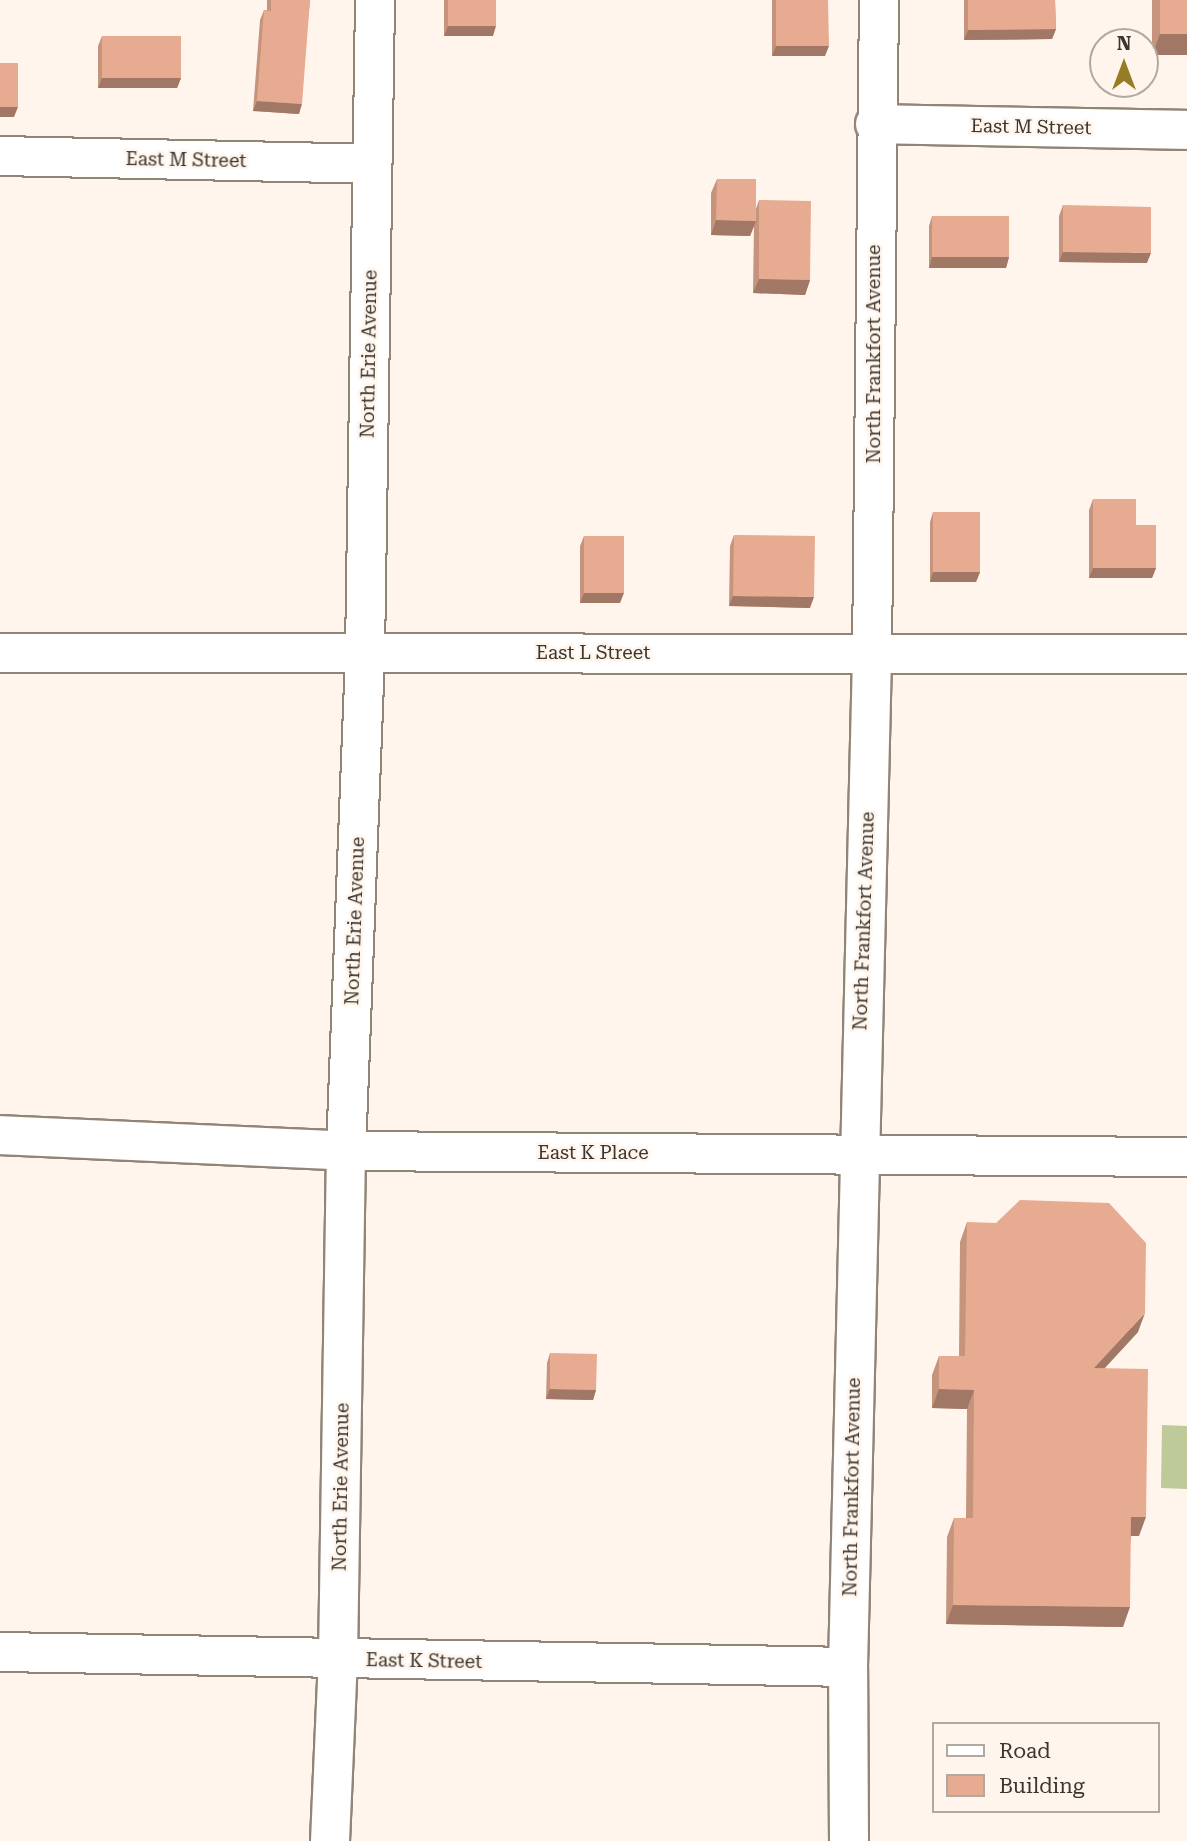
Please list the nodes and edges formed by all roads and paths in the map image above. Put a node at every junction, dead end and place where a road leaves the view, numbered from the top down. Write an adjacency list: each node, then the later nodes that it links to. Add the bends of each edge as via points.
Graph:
1 (374, 0): 6 (street, North Erie Avenue)
2 (879, 0): 3 (street, North Frankfort Avenue)
3 (875, 124): 4 (street, East M Street); 9 (street, North Frankfort Avenue)
4 (1187, 130)
5 (0, 156): 6 (street, East M Street)
6 (372, 164): 7 (street, North Erie Avenue)
7 (365, 652): 8 (street, East L Street); 9 (street, East L Street); 12 (street, North Erie Avenue)
8 (0, 653)
9 (872, 654): 10 (street, East L Street); 13 (street, North Frankfort Avenue)
10 (1187, 654)
11 (0, 1135): 12 (street, East K Place)
12 (346, 1151): 13 (street, East K Place); 16 (street, North Erie Avenue)
13 (858, 1155): 14 (street, East K Place); 17 (street, North Frankfort Avenue)
14 (1187, 1157)
15 (0, 1652): 16 (street, East K Street)
16 (338, 1659): 17 (street, East K Street); 18 (street, North Erie Avenue)
17 (848, 1667): 19 (street, North Frankfort Avenue)
18 (330, 1841)
19 (849, 1841)

